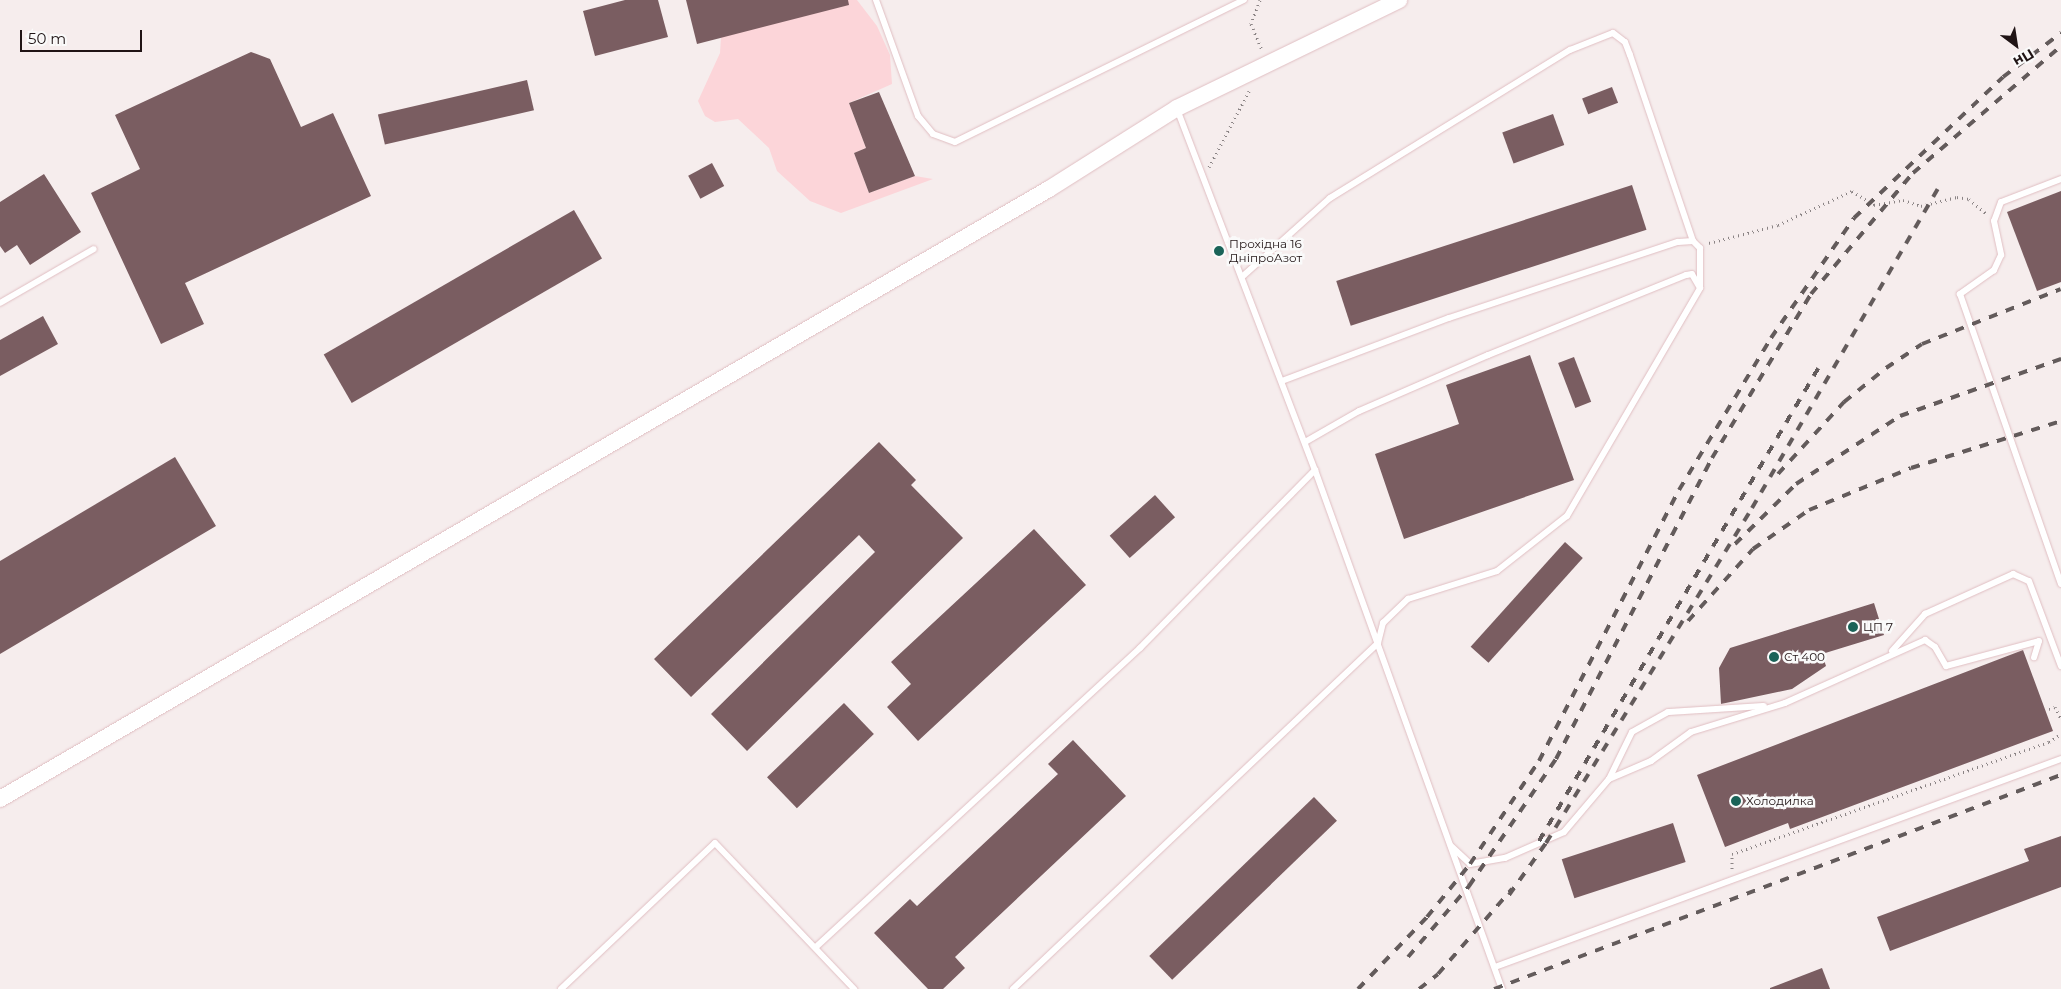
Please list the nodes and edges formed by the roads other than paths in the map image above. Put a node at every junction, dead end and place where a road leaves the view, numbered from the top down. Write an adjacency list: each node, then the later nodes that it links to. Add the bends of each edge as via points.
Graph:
1 (876, 0): 2 (lane, via 918,116 933,134 955,142)
2 (1244, 0)
3 (1399, 0): 4 (street)
4 (1177, 108): 8 (lane); 22 (street, via 1049,189)
5 (2061, 179): 14 (lane, via 2001,202 1994,221 2001,255 1994,270 1960,294)
6 (1693, 241): 8 (lane, via 1630,55 1625,42 1613,32 1570,50 1330,198); 9 (lane, via 1700,248); 11 (lane, via 1526,291)
7 (94, 249): 10 (lane)
8 (1243, 276): 11 (lane)
9 (1700, 288): 12 (lane, via 1692,274 1686,275 1359,411); 15 (lane, via 1567,516 1497,571 1408,599 1383,623)
10 (0, 303)
11 (1282, 381): 12 (lane)
12 (1304, 442): 13 (lane)
13 (1315, 470): 15 (lane); 24 (lane, via 1140,648)
14 (2061, 584)
15 (1378, 643): 23 (lane); 28 (lane)
16 (1892, 652): 17 (lane, via 1925,640 1935,647 1946,666 1953,666 2039,641); 18 (lane, via 1925,614 2014,574 2029,581); 19 (lane)
17 (2034, 657)
18 (2061, 666)
19 (1778, 705): 21 (lane, via 1691,732 1651,761); 21 (lane, via 1668,712 1632,732)
20 (2061, 759): 25 (lane)
21 (1609, 779): 23 (lane, via 1564,832 1505,858 1470,864)
22 (0, 799)
23 (1450, 846): 25 (lane)
24 (816, 947): 26 (lane, via 715,842); 27 (lane)
25 (1495, 967): 29 (lane)
26 (561, 989)
27 (854, 989)
28 (1013, 989)
29 (1502, 989)

